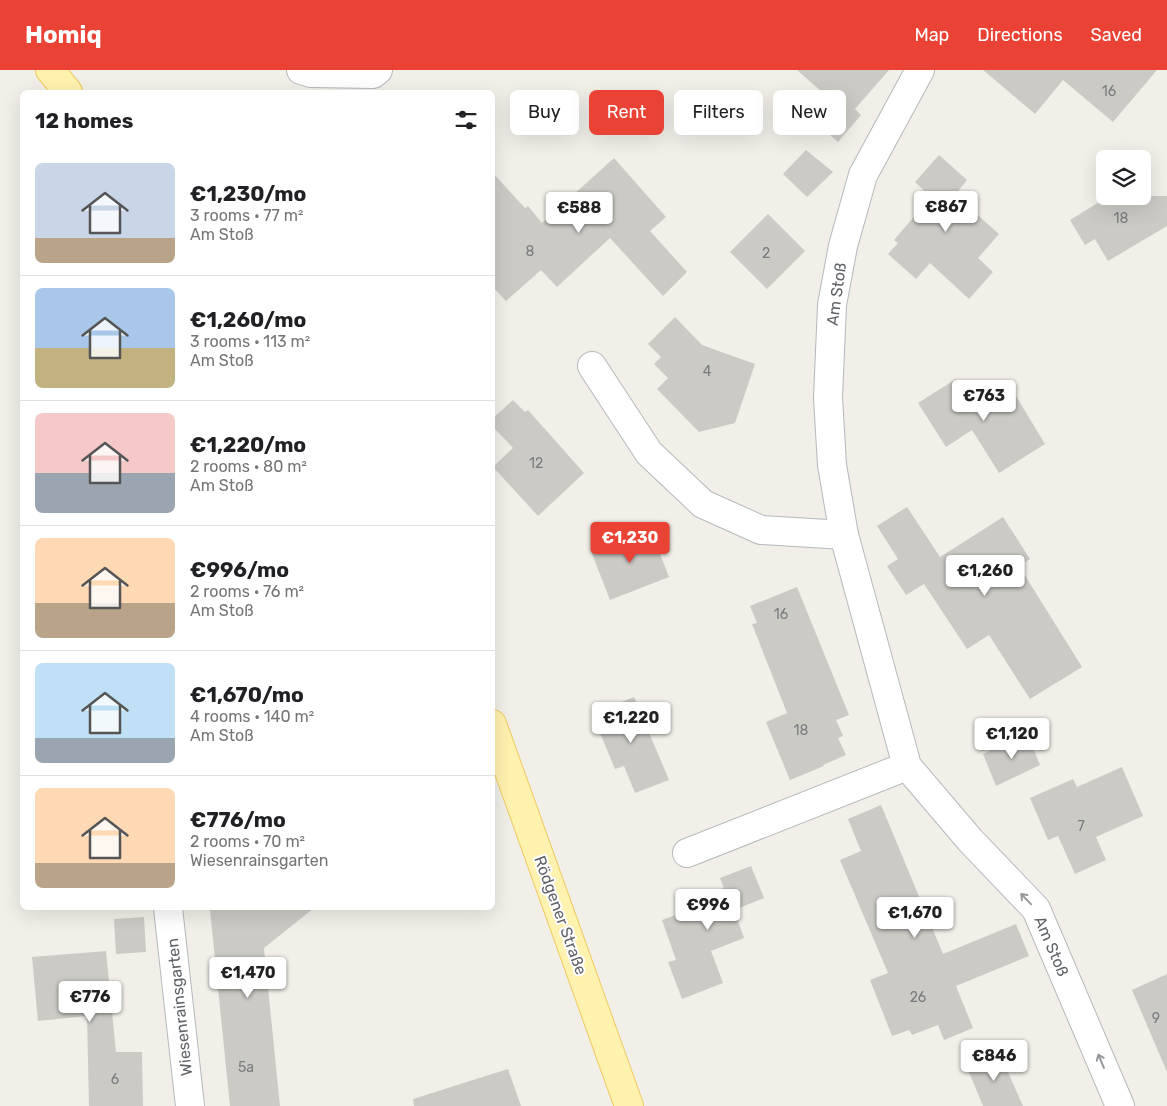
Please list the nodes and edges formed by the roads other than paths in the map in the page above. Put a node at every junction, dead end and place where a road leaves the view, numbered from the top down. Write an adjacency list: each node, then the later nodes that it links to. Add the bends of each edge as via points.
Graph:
1 (50, 70): 5 (main road)
2 (300, 70): 3 (street, via 373,74)
3 (378, 70)
4 (920, 70): 7 (street, Am Stoß, via 863,175 843,246 832,305 828,398 832,465)
5 (66, 90)
6 (592, 366): 7 (street, via 649,453 703,504 761,530)
7 (844, 535): 9 (street, Am Stoß)
8 (495, 732): 13 (main road, Rödgener Straße)
9 (907, 766): 10 (street); 14 (street, Am Stoß, one-way to 9, via 1036,909 970,840)
10 (687, 853)
11 (168, 910): 12 (street, Wiesenrainsgarten)
12 (190, 1106)
13 (629, 1106)
14 (1120, 1106)

